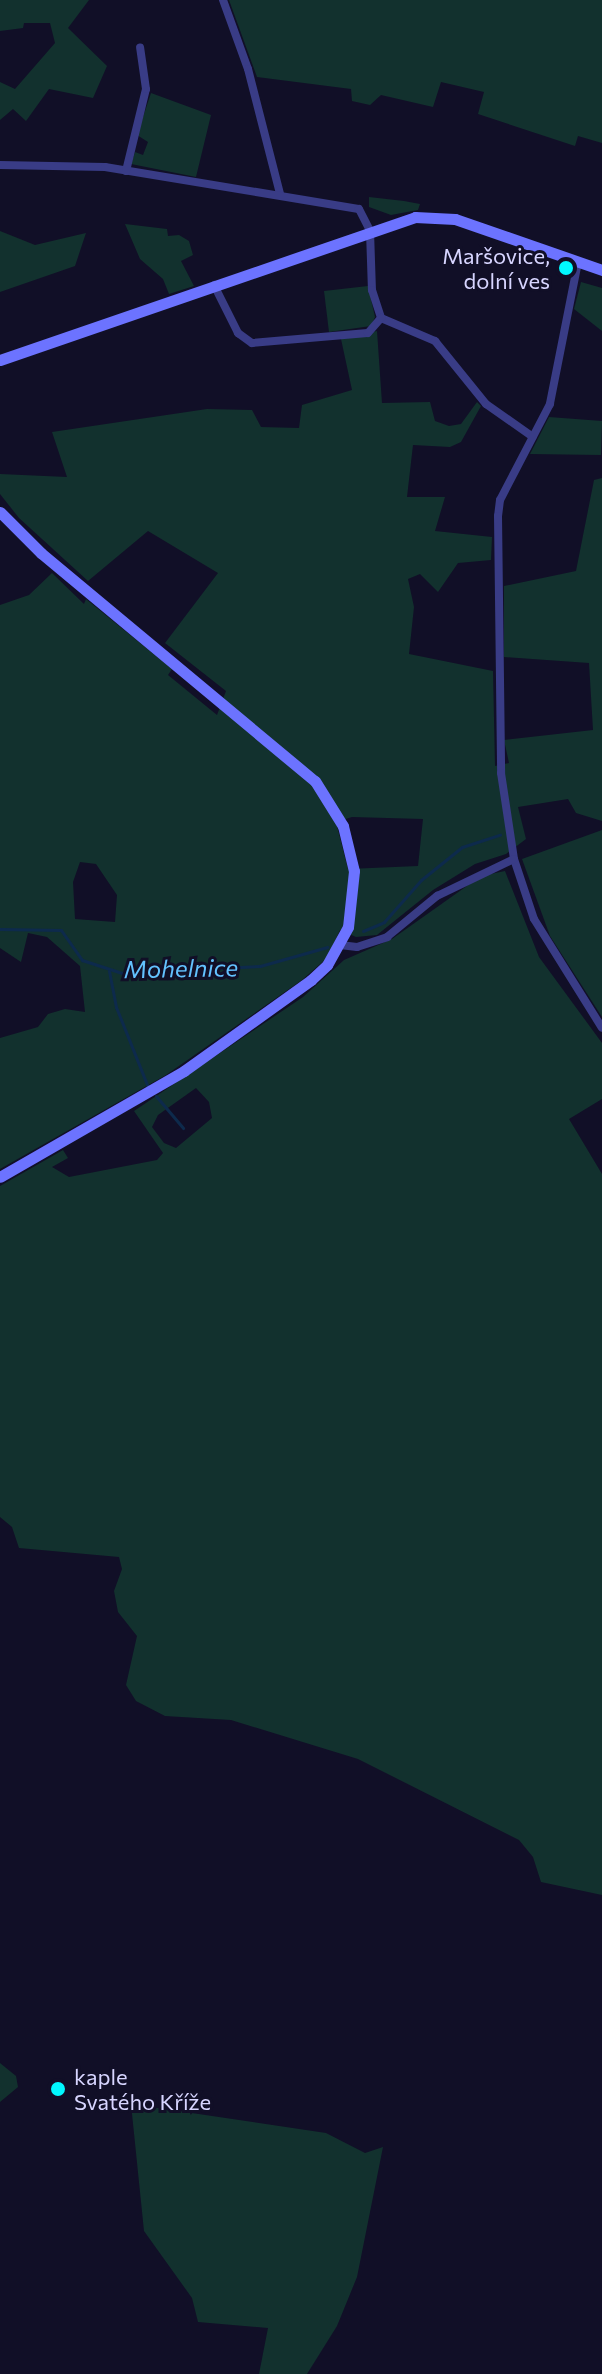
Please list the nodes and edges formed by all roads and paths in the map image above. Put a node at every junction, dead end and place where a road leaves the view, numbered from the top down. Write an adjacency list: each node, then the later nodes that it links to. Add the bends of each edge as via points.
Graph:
1 (223, 0): 5 (street, via 248,69)
2 (140, 47): 4 (street, via 146,89)
3 (0, 165): 4 (street)
4 (126, 171): 5 (street)
5 (280, 194): 6 (street, via 356,207)
6 (370, 231): 7 (street, via 415,217 441,216); 9 (street); 10 (street, via 372,290)
7 (578, 262): 8 (street); 12 (street, via 550,404)
8 (602, 270)
9 (214, 285): 10 (street, via 238,333 252,343 368,333); 11 (street)
10 (381, 318): 12 (street, via 435,341 486,404)
11 (0, 360)
12 (533, 437): 14 (street, via 500,500 498,516 501,773)
13 (0, 512): 15 (street, via 41,553 323,791 343,826 354,871 351,911)
14 (514, 859): 15 (street, via 437,896 387,937 357,947); 16 (street, via 534,919)
15 (340, 945): 17 (street, via 327,965 293,995 184,1071)
16 (602, 1028)
17 (0, 1177)

